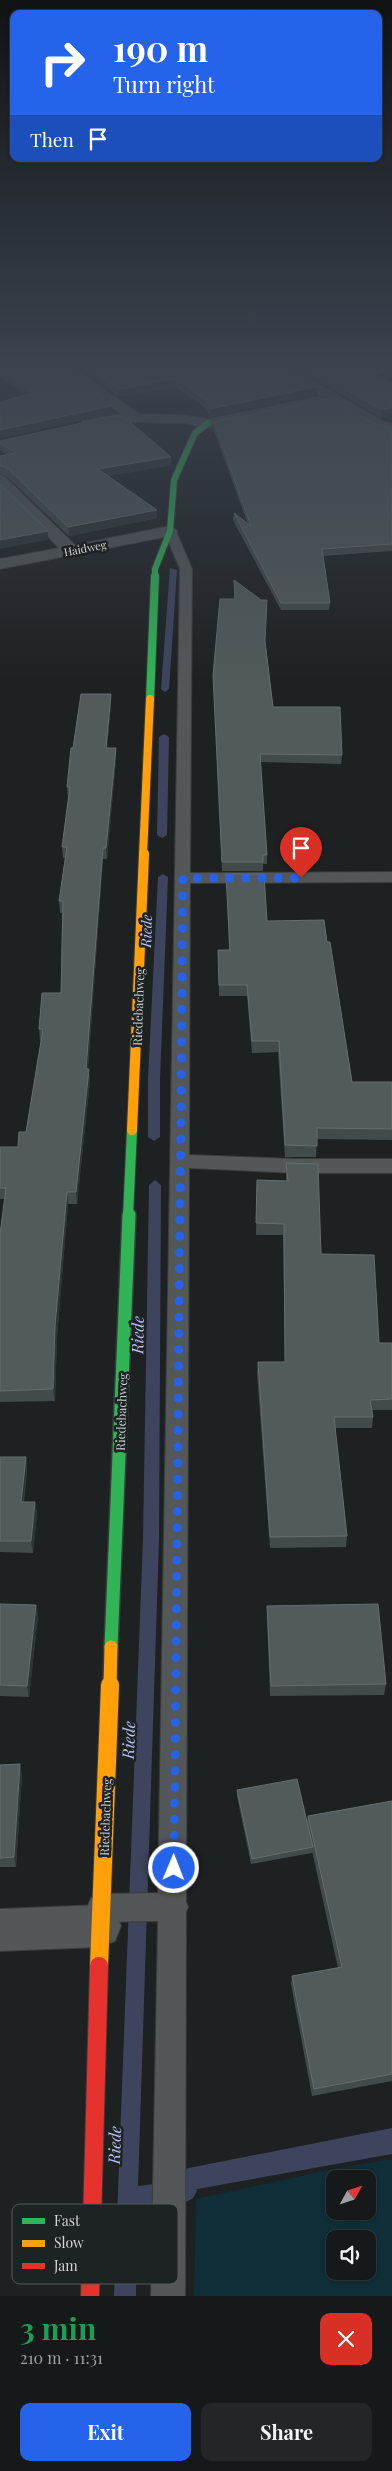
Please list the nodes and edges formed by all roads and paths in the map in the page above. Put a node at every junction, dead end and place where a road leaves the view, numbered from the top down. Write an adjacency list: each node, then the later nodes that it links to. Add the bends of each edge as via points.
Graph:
1 (179, 470): 3 (street, Riedebachweg, via 174,480)
2 (0, 480): 4 (street)
3 (170, 531): 4 (street, Haidweg); 7 (lane, Riedebachweg, via 186,569); 11 (street, Riedebachweg, via 155,569)
4 (71, 550): 5 (street, Haidweg)
5 (0, 564)
6 (392, 877): 7 (lane)
7 (183, 878): 8 (lane, Riedebachweg)
8 (182, 1161): 9 (lane); 10 (lane, Riedebachweg)
9 (392, 1166)
10 (168, 1907): 11 (lane); 14 (lane, Riedebachweg)
11 (105, 1914): 12 (street); 13 (street, Riedebachweg)
12 (0, 1930)
13 (94, 2204)
14 (170, 2204)

